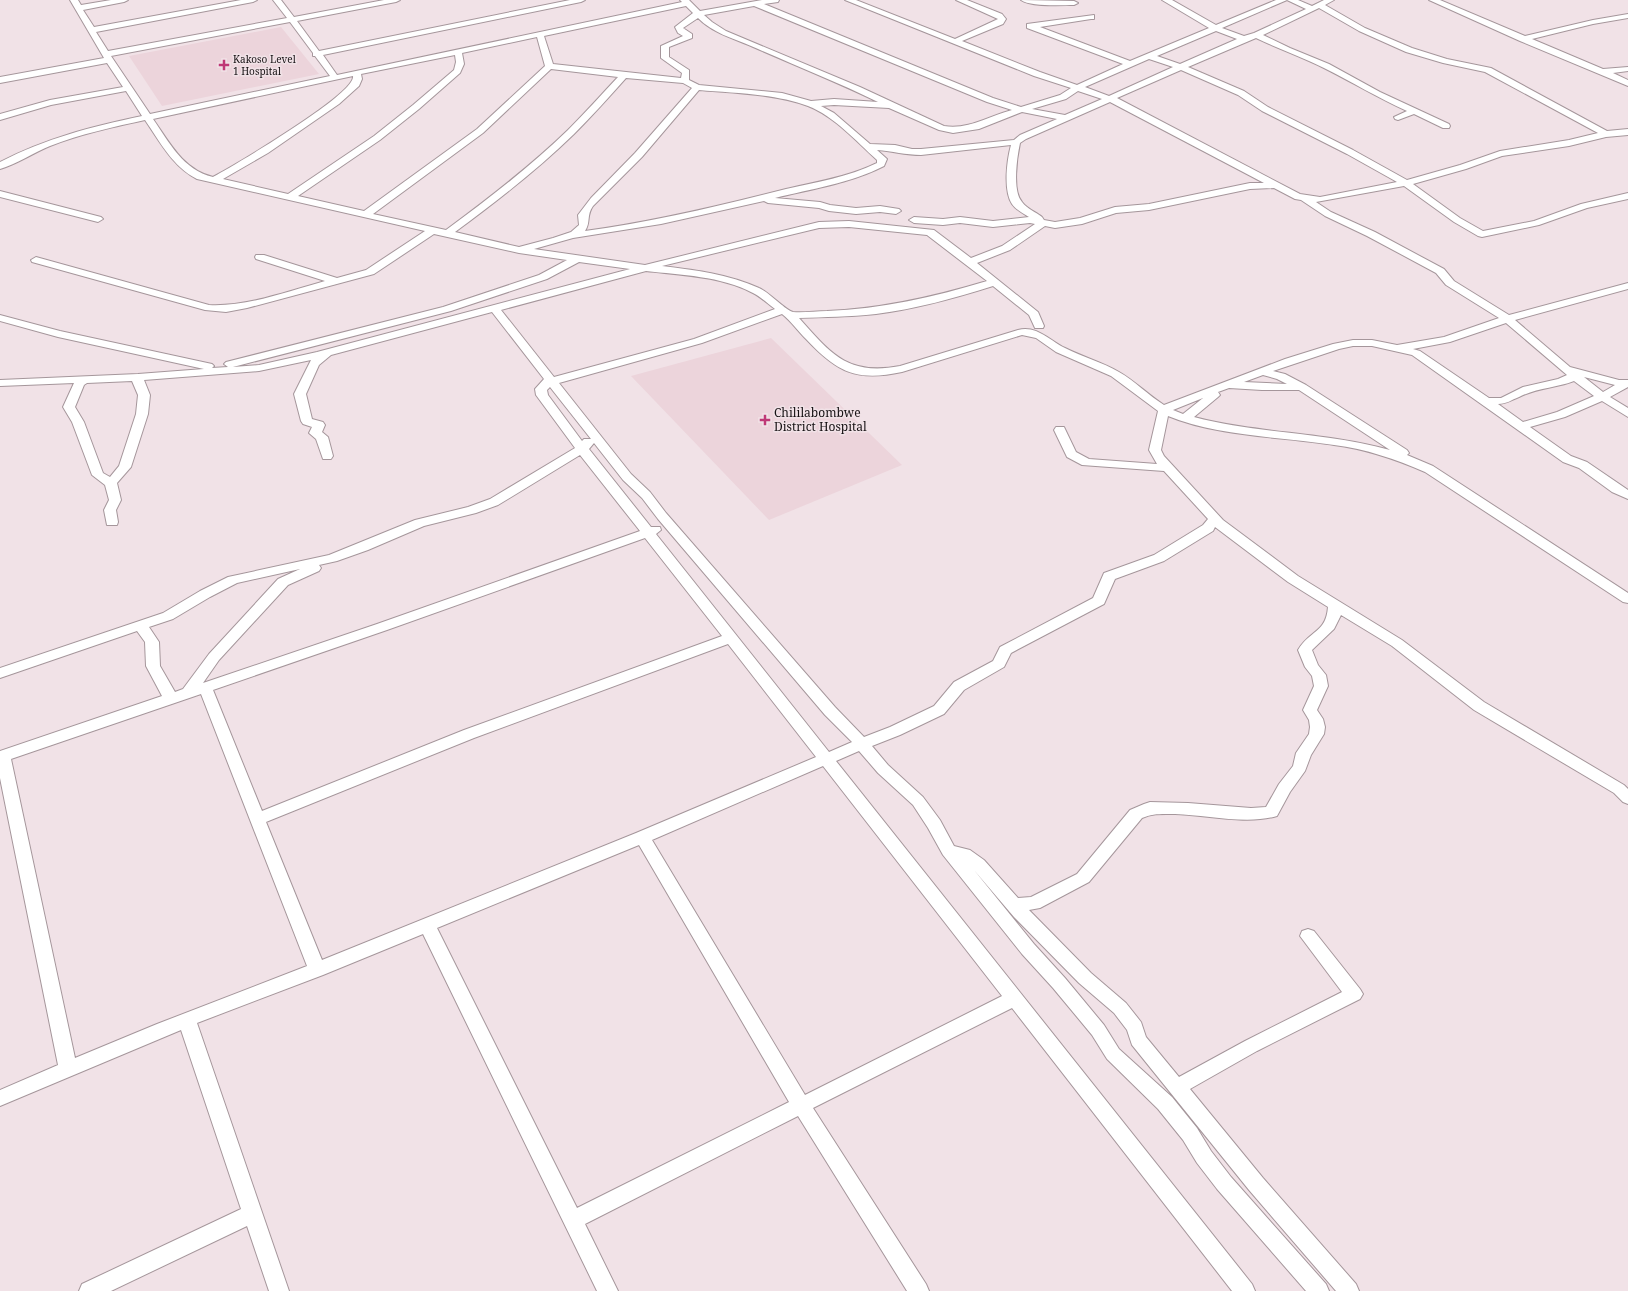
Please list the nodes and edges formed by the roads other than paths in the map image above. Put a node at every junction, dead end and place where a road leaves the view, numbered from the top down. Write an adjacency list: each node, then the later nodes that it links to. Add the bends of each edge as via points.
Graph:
1 (124, 0): 15 (street)
2 (253, 0): 26 (street)
3 (277, 0): 24 (street)
4 (396, 0): 24 (street)
5 (580, 0): 33 (street)
6 (775, 0): 19 (street)
7 (849, 0): 31 (street)
8 (960, 0): 31 (street, via 1002,19)
9 (1025, 0): 17 (street)
10 (1166, 0): 25 (street)
11 (1283, 0): 25 (street)
12 (1291, 0): 20 (street)
13 (1330, 0): 20 (street)
14 (1433, 0): 30 (street)
15 (111, 1): 18 (street)
16 (686, 1): 21 (street); 27 (street)
17 (1074, 3)
18 (77, 4): 26 (street)
19 (756, 4): 21 (street); 55 (street, via 977,95)
20 (1315, 7): 28 (street); 64 (street, via 1420,54 1441,61 1488,70)
21 (698, 14): 47 (street, via 679,27 688,36 665,46 665,58 686,72); 54 (street, via 712,27 727,35 864,90)
22 (1628, 16): 30 (street)
23 (1090, 17): 36 (street, via 1030,26)
24 (292, 20): 33 (street); 35 (street)
25 (1215, 28): 29 (street); 34 (street)
26 (92, 30): 35 (street)
27 (540, 34): 32 (street); 37 (street)
28 (1257, 35): 29 (street); 56 (street, via 1326,66)
29 (1244, 39): 38 (street)
30 (1524, 39): 41 (street)
31 (956, 41): 51 (street)
32 (458, 52): 42 (street); 74 (street, via 461,64 457,71 416,107 377,138)
33 (316, 54): 44 (street)
34 (1150, 56): 36 (street); 38 (street)
35 (108, 57): 45 (street); 50 (street)
36 (1132, 64): 39 (street)
37 (548, 66): 43 (street); 77 (street, via 506,109 480,131)
38 (1181, 67): 46 (street); 69 (street, via 1241,93 1265,109)
39 (1120, 68): 46 (street); 51 (street)
40 (1628, 69): 41 (street)
41 (1602, 72): 48 (street)
42 (357, 73): 44 (street); 68 (street, via 356,84 336,102 265,151)
43 (624, 75): 47 (street); 82 (street, via 545,157)
44 (335, 77): 57 (street)
45 (0, 80)
46 (1150, 80): 52 (street)
47 (685, 81): 49 (street)
48 (1628, 83)
49 (697, 87): 53 (street, via 782,96); 83 (street, via 617,178 590,203 583,215 583,227)
50 (129, 88): 57 (street); 58 (street, via 50,103)
51 (1077, 88): 52 (street); 55 (street, via 1063,97)
52 (1107, 98): 60 (street); 70 (street)
53 (811, 104): 54 (street, via 834,102); 66 (street, via 831,115)
54 (894, 106): 62 (street, via 942,128)
55 (1023, 110): 60 (street); 62 (street, via 976,127)
56 (1412, 110): 59 (street); 61 (street)
57 (148, 116): 67 (street, via 57,138); 68 (street, via 181,164 190,172)
58 (0, 117)
59 (1398, 117)
60 (1067, 118): 65 (street)
61 (1446, 126)
62 (953, 130): 65 (street, via 994,140)
63 (1628, 132): 64 (street)
64 (1606, 134): 69 (street, via 1500,154)
65 (1016, 142): 66 (street, via 921,152); 80 (street, via 1013,154 1013,194 1020,206)
66 (870, 147): 75 (street, via 882,159 881,164 874,168)
67 (0, 166)
68 (213, 181): 74 (street)
69 (1406, 184): 72 (street, via 1457,220 1482,234 1536,223 1584,206); 73 (street, via 1320,200)
70 (1275, 185): 73 (street); 80 (street, via 1250,186 1149,207 1115,210 1082,221 1055,225)
71 (0, 194): 78 (street)
72 (1628, 196)
73 (1301, 197): 96 (street, via 1328,214 1440,271 1450,282)
74 (289, 198): 77 (street)
75 (760, 199): 76 (street, via 856,211); 83 (street, via 630,227)
76 (896, 211)
77 (365, 215): 81 (street)
78 (98, 219)
79 (914, 220): 80 (street, via 960,220 993,224 1030,220)
80 (1040, 222): 88 (street, via 1038,228 1014,243)
81 (433, 230): 82 (street); 90 (street, via 370,272)
82 (447, 234): 84 (street)
83 (574, 235): 84 (street)
84 (518, 250): 86 (street)
85 (260, 257): 90 (street)
86 (576, 259): 89 (street); 100 (street, via 543,277 447,309)
87 (36, 260): 90 (street, via 209,308 226,309 247,305)
88 (970, 262): 89 (street, via 930,232 849,224 819,225); 91 (street)
89 (644, 268): 93 (street); 94 (street, via 701,274 734,282 757,291)
90 (337, 282)
91 (994, 282): 94 (street, via 927,301 860,312); 97 (street, via 1034,314)
92 (1628, 286): 96 (street)
93 (494, 308): 99 (street); 106 (street)
94 (787, 312): 106 (street, via 698,341); 113 (street, via 838,362 857,371 882,373 902,369 1022,332 1040,336 1058,349 1116,374)
95 (0, 318): 100 (street, via 58,334)
96 (1508, 318): 98 (street, via 1446,340); 103 (street, via 1522,334)
97 (1039, 326)
98 (1396, 349): 101 (street, via 1352,343 1288,361); 112 (street, via 1416,353)
99 (330, 352): 102 (street, via 259,368); 120 (street, via 314,363 300,394 308,422 319,425 315,433 322,437)
100 (218, 367): 102 (street)
101 (1263, 372): 109 (street); 110 (street, via 1281,376)
102 (191, 373): 104 (street)
103 (1570, 373): 108 (street); 111 (street); 112 (street, via 1561,382 1528,389 1504,400)
104 (138, 378): 105 (street); 123 (street, via 144,395 142,414 125,467)
105 (83, 380): 107 (street); 123 (street, via 69,407 78,422 98,475)
106 (551, 381): 118 (street); 119 (street, via 541,389 542,395)
107 (0, 383)
108 (1627, 383): 111 (street)
109 (1227, 386): 110 (street); 113 (street); 115 (street)
110 (1302, 387): 122 (street)
111 (1602, 398): 114 (street); 116 (street, via 1535,424)
112 (1486, 401): 116 (street)
113 (1164, 409): 115 (street); 121 (street, via 1155,450)
114 (1628, 413)
115 (1184, 418): 122 (street, via 1358,446 1395,455)
116 (1520, 426): 124 (street, via 1567,459 1583,465)
117 (1060, 430): 121 (street, via 1071,454 1086,462)
118 (592, 435): 119 (street); 127 (street)
119 (582, 448): 128 (street); 129 (street, via 494,502 420,523)
120 (327, 456)
121 (1167, 468): 125 (street)
122 (1429, 469): 130 (street)
123 (111, 483): 126 (street, via 115,500 110,510)
124 (1628, 495)
125 (1214, 519): 133 (street, via 1293,579); 140 (street, via 1208,528 1159,558 1109,576 1099,601 1005,650 1000,664 959,686 940,710)
126 (112, 522)
127 (670, 525): 128 (street); 140 (street, via 830,712)
128 (648, 532): 135 (street); 137 (street, via 390,625)
129 (351, 551): 134 (street, via 332,558 233,580 168,616); 138 (street, via 283,582 214,657)
130 (1613, 589): 131 (street); 132 (street)
131 (1628, 593)
132 (1628, 599)
133 (1335, 605): 143 (street, via 1397,643 1479,706 1613,786); 147 (street, via 1333,621 1305,650 1312,667 1319,675 1321,686 1310,710 1318,726 1316,735 1299,760 1300,767 1284,788 1271,812 1251,814 1150,808 1136,814 1083,878 1034,903)
134 (141, 626): 136 (street); 139 (street, via 152,642 153,666)
135 (731, 638): 142 (street); 144 (street, via 469,734)
136 (0, 673)
137 (205, 687): 138 (street); 144 (street)
138 (189, 692): 139 (street)
139 (171, 699): 141 (street)
140 (862, 744): 142 (street); 146 (street, via 918,801)
141 (2, 756): 153 (street)
142 (826, 758): 145 (street); 151 (street)
143 (1628, 798)
144 (257, 819): 150 (street)
145 (642, 837): 148 (street); 156 (street)
146 (949, 850): 147 (street, via 964,854 978,864); 164 (street, via 1028,949 1098,1030 1113,1054 1165,1103 1220,1178)
147 (1014, 905): 154 (street, via 1085,978 1120,1008 1135,1027 1138,1040)
148 (427, 924): 150 (street); 158 (street)
149 (1308, 936): 154 (street, via 1354,994)
150 (316, 970): 152 (street)
151 (1014, 998): 156 (street); 163 (street)
152 (187, 1020): 153 (street); 157 (street)
153 (68, 1069): 155 (street)
154 (1177, 1087): 165 (street, via 1256,1184)
155 (0, 1098)
156 (802, 1105): 158 (street); 162 (street)
157 (253, 1213): 159 (street); 160 (street)
158 (573, 1220): 161 (street)
159 (89, 1291)
160 (279, 1291)
161 (608, 1291)
162 (919, 1291)
163 (1245, 1291)
164 (1319, 1291)
165 (1349, 1291)

